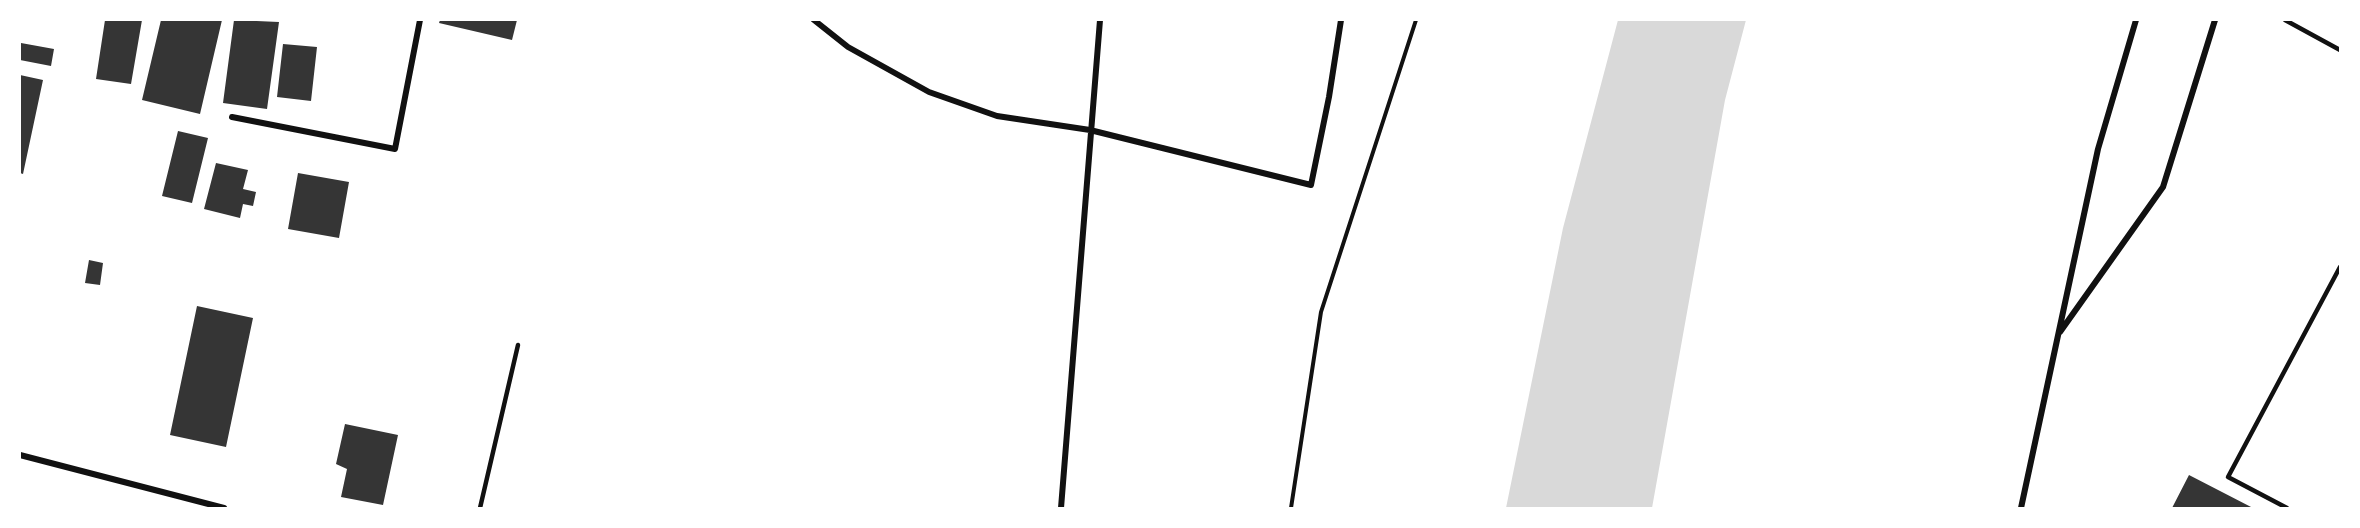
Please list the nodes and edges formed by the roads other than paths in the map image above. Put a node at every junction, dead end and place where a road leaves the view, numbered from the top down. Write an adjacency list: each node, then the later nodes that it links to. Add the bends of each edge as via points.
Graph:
1 (420, 20): 10 (street, via 396,149)
2 (814, 20): 11 (street, via 848,47 929,92 997,116)
3 (1100, 20): 11 (street)
4 (1332, 20): 8 (street)
5 (2136, 20): 13 (street, via 2098,149)
6 (2214, 20): 13 (street, via 2163,188)
7 (2284, 20): 9 (lane)
8 (1341, 21): 11 (street, via 1311,185)
9 (2340, 50)
10 (232, 117)
11 (1090, 130): 18 (street)
12 (2340, 267): 20 (lane, via 2228,477)
13 (2058, 334): 19 (street)
14 (518, 345): 17 (lane)
15 (20, 455): 16 (street)
16 (225, 508)
17 (480, 508)
18 (1061, 508)
19 (2021, 508)
20 (2287, 508)

